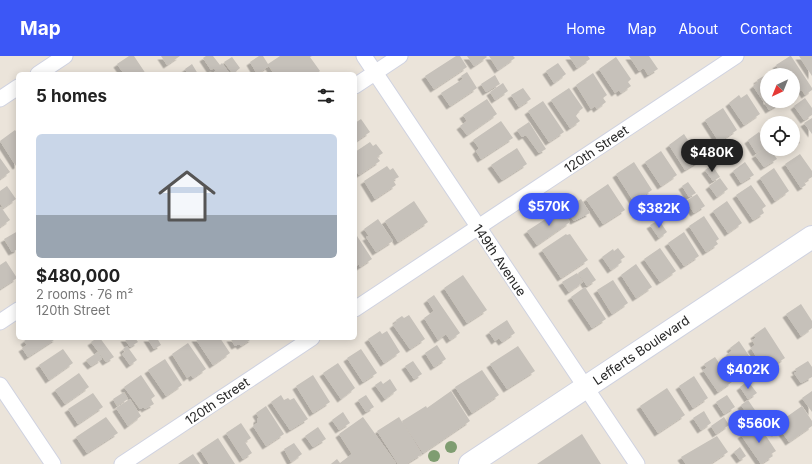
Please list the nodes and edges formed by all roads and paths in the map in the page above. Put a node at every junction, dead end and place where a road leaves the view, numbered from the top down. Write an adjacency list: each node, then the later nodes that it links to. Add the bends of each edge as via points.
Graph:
1 (65, 56): 5 (street)
2 (364, 56): 6 (street, 149th Avenue)
3 (400, 56): 6 (street)
4 (736, 56): 10 (street, 120th Street)
5 (41, 72)
6 (375, 72): 7 (street); 10 (street, 149th Avenue)
7 (357, 85)
8 (16, 88): 9 (street)
9 (0, 99)
10 (478, 227): 12 (street, 120th Street); 17 (street, 149th Avenue)
11 (812, 237): 17 (main road, Lefferts Boulevard)
12 (357, 308)
13 (16, 311): 14 (street)
14 (0, 322)
15 (309, 340): 19 (street, 120th Street)
16 (0, 385): 18 (street)
17 (585, 388): 20 (main road, Lefferts Boulevard); 21 (street, 149th Avenue)
18 (53, 464)
19 (122, 464)
20 (470, 464)
21 (636, 464)

